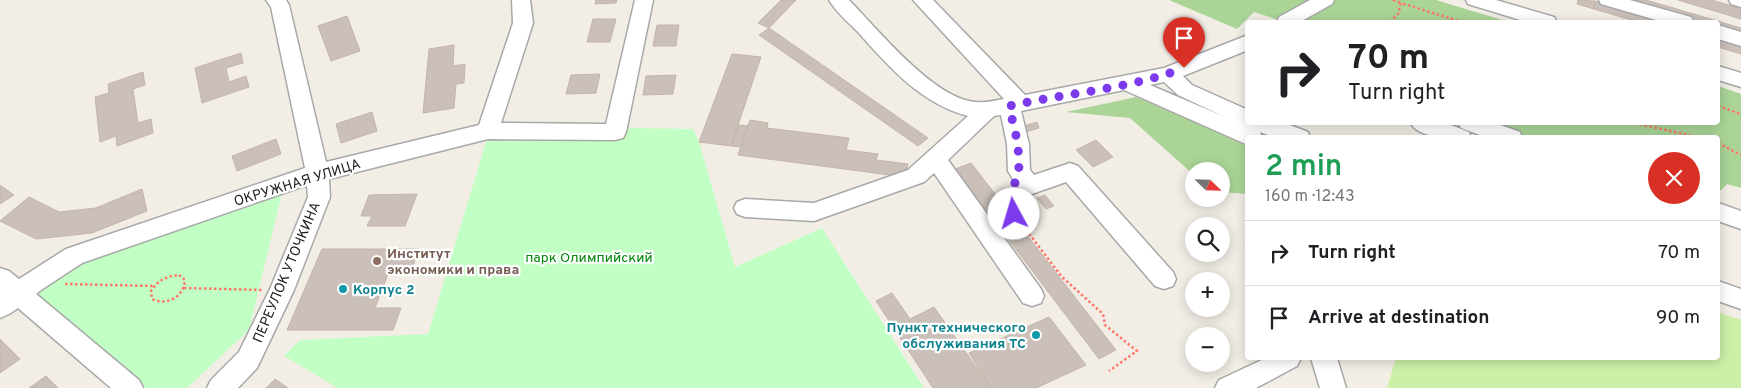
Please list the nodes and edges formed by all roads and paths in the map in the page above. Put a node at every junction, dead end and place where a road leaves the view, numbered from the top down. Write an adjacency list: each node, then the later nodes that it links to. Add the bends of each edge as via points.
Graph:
1 (275, 0): 43 (street, ПЕРЕУЛОК УТОЧКИНА, via 280,5)
2 (521, 0): 32 (street, via 523,23)
3 (644, 0): 32 (street, ОКРУЖНАЯ УЛИЦА, via 615,132)
4 (838, 0): 23 (street, via 925,88 965,108)
5 (922, 0): 23 (street)
6 (1325, 0): 11 (street)
7 (1393, 0): 10 (path)
8 (1475, 0): 14 (street)
9 (1608, 0): 15 (street)
10 (1401, 3): 12 (path); 13 (path)
11 (1293, 20)
12 (1392, 20)
13 (1456, 20)
14 (1540, 20)
15 (1677, 20)
16 (1720, 33): 17 (street)
17 (1741, 39)
18 (1245, 43): 19 (street)
19 (1168, 74): 22 (street); 26 (street, via 1185,90)
20 (1720, 74): 21 (street)
21 (1741, 80)
22 (1127, 83): 23 (street); 33 (street)
23 (1006, 106): 41 (street); 42 (street, via 1018,144)
24 (1720, 107): 25 (path)
25 (1741, 114)
26 (1245, 118)
27 (1266, 125): 34 (street)
28 (1428, 125): 35 (street)
29 (1472, 125): 36 (street)
30 (1476, 125): 37 (street)
31 (1644, 125): 38 (path)
32 (488, 131): 43 (street, ОКРУЖНАЯ УЛИЦА)
33 (1245, 135)
34 (1292, 135)
35 (1453, 135)
36 (1487, 135)
37 (1504, 135)
38 (1688, 135)
39 (1720, 144): 40 (path)
40 (1741, 155)
41 (935, 158): 44 (street, via 916,176 814,212); 54 (street)
42 (1019, 171): 48 (street, via 1030,186 1070,172); 58 (path, via 1010,197 1014,214 1062,277 1103,314 1105,325 1137,352)
43 (317, 173): 51 (street, ПЕРЕУЛОК УТОЧКИНА, via 319,197); 53 (street, ОКРУЖНАЯ УЛИЦА, via 74,256)
44 (745, 208)
45 (1720, 213): 46 (street)
46 (1741, 220)
47 (0, 278): 53 (street)
48 (1164, 279)
49 (154, 286): 50 (path, via 162,278 179,275 185,280); 50 (path, via 150,295 160,302 171,300); 53 (path)
50 (184, 288): 51 (path)
51 (282, 290): 60 (street, ПЕРЕУЛОК УТОЧКИНА, via 248,360)
52 (1720, 291): 55 (street)
53 (17, 294): 59 (street)
54 (1032, 296)
55 (1741, 299)
56 (1285, 360): 61 (street)
57 (1325, 360): 62 (street)
58 (1109, 371)
59 (130, 388)
60 (220, 388)
61 (1228, 388)
62 (1333, 388)

